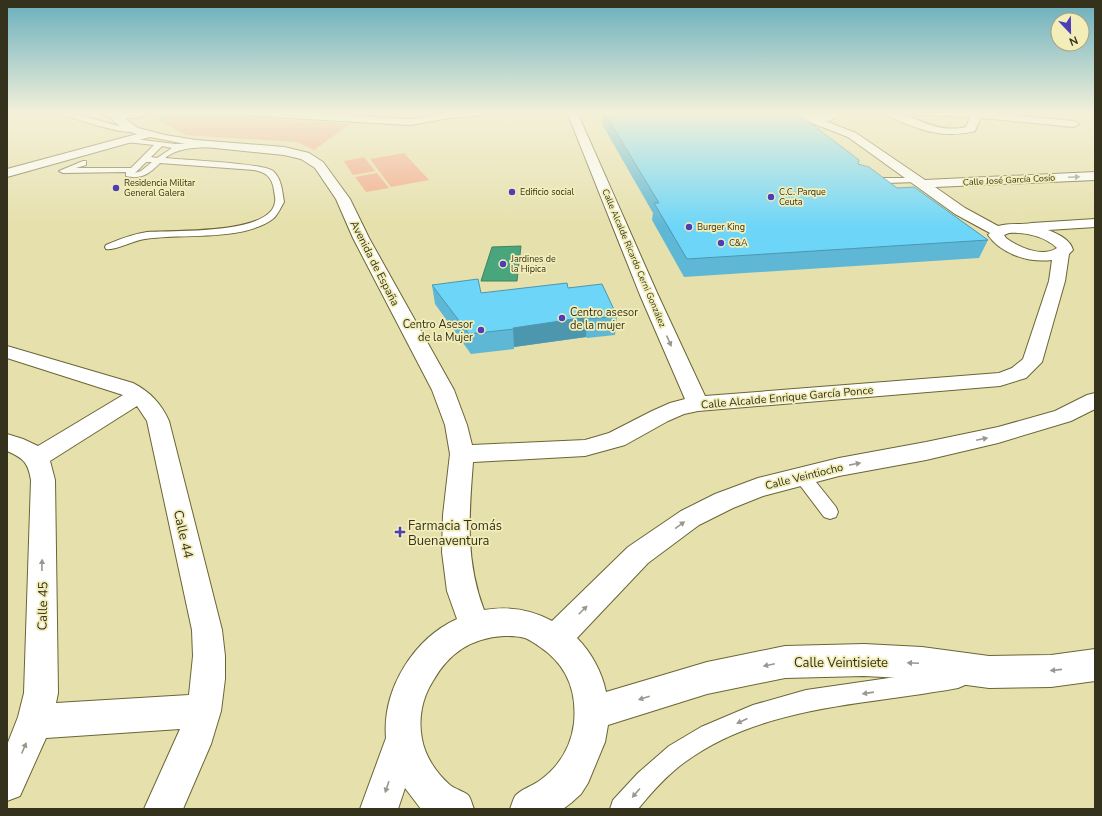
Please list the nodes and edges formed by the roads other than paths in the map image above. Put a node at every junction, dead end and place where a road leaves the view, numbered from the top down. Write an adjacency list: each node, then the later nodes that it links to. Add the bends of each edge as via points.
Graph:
1 (92, 150): 11 (main road)
2 (144, 150): 7 (lane)
3 (175, 150): 8 (lane)
4 (273, 150): 28 (main road, Avenida de España, via 305,156 319,165 343,199 442,390 456,425)
5 (588, 150): 26 (main road, Calle Alcalde Ricardo Cerni González, one-way to 26)
6 (875, 150): 14 (main road)
7 (144, 159): 8 (lane); 10 (lane)
8 (159, 160): 10 (lane, via 142,174 131,175); 19 (lane, via 268,171 274,176 278,186 279,202 275,212 266,220 243,228 149,235 132,238)
9 (83, 163): 10 (lane, via 63,171)
10 (132, 170)
11 (7, 173)
12 (1095, 176): 14 (main road, Calle José García Cosío, one-way to 12)
13 (863, 179): 14 (lane)
14 (920, 182): 15 (lane); 18 (main road, via 960,211)
15 (873, 190)
16 (1095, 224): 17 (main road)
17 (1018, 228): 18 (main road, via 1002,229); 21 (main road, via 1040,232 1055,239 1064,246)
18 (998, 232): 20 (main road, via 997,239)
19 (110, 247)
20 (1011, 248): 21 (main road, via 1033,255); 22 (main road)
21 (1062, 254): 22 (main road, Calle Alcalde Enrique García Ponce)
22 (1056, 281): 26 (main road, Calle Alcalde Enrique García Ponce, via 1032,362 1019,373 1000,379)
23 (7, 352): 24 (main road, Calle 44, via 111,382)
24 (139, 395): 29 (main road); 36 (main road, Calle 44, via 153,410 158,421 207,630 210,654)
25 (1095, 400): 30 (main road, Calle Veintiocho, one-way to 25, via 998,435 1063,416)
26 (698, 404): 28 (main road, Calle Alcalde Enrique García Ponce, via 678,408 618,439 585,448)
27 (7, 442): 29 (main road)
28 (462, 454): 32 (main road, Avenida de España, via 456,515 456,552 462,591)
29 (37, 458): 38 (main road, Calle 45, one-way to 29, via 41,693 43,488 42,468)
30 (802, 476): 31 (lane); 33 (main road, Calle Veintiocho, one-way to 30, via 638,555 690,518 758,488)
31 (830, 512)
32 (474, 626): 33 (main road, via 502,621 530,625); 39 (main road, via 450,638 429,657 413,680 404,708)
33 (556, 638): 37 (main road, via 570,652 582,670 590,690)
34 (1095, 665): 35 (main road, Calle Veintisiete, one-way to 35, via 1051,671)
35 (989, 672): 37 (main road, Calle Veintisiete, one-way to 37, via 922,663 864,660 784,662 707,678); 45 (lane, one-way to 45, via 806,701 753,716 709,735 677,754 646,781)
36 (204, 711): 38 (main road); 41 (main road, Calle 44, via 195,740)
37 (593, 713): 44 (main road, via 588,746 572,776 547,799)
38 (35, 721): 40 (main road, Calle 45, one-way to 38)
39 (404, 738): 42 (main road, one-way to 42); 43 (main road, via 411,765 427,789)
40 (7, 783)
41 (163, 809)
42 (379, 809)
43 (455, 809)
44 (529, 809)
45 (622, 809)

